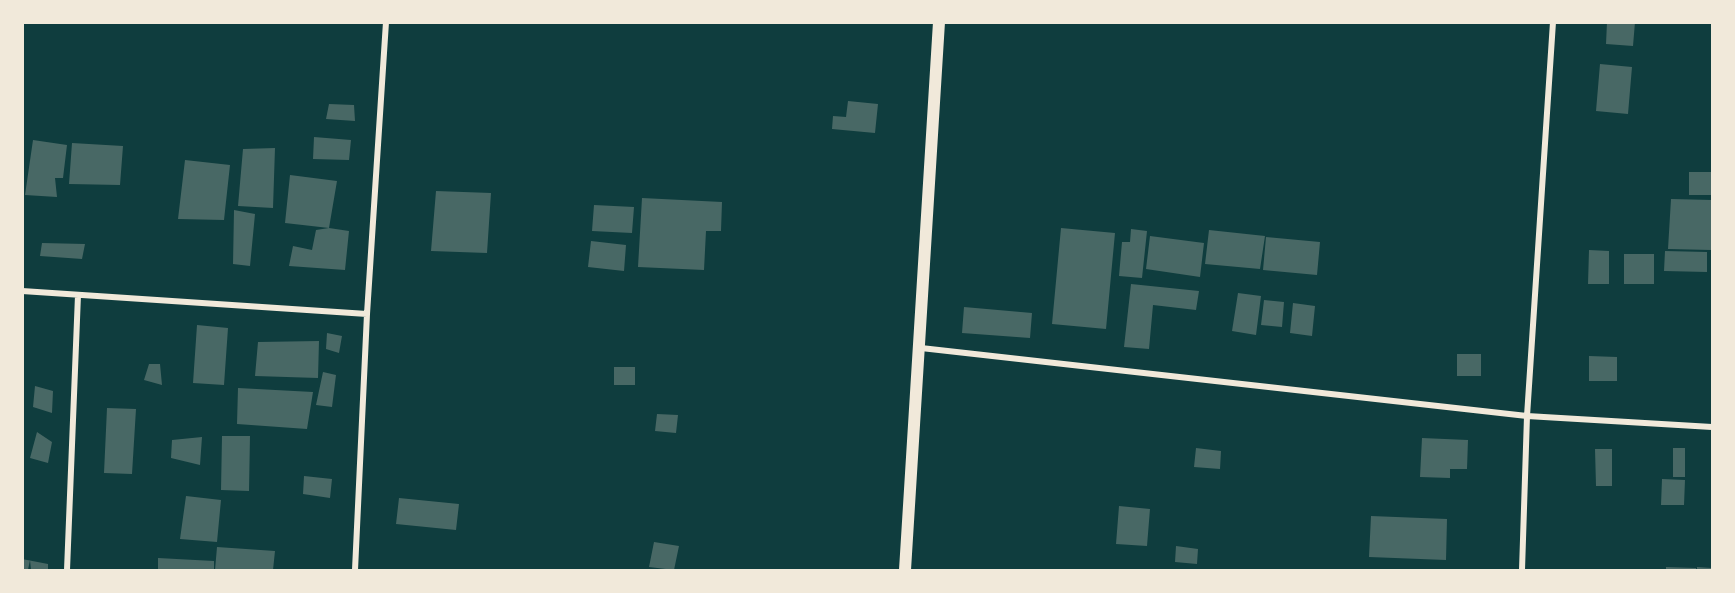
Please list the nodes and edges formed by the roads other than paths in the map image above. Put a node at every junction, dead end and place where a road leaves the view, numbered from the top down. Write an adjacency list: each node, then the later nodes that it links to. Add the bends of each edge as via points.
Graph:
1 (386, 22): 6 (street)
2 (939, 22): 7 (main road)
3 (1553, 22): 8 (street)
4 (22, 291): 5 (street)
5 (78, 295): 6 (street); 10 (street)
6 (367, 314): 11 (street)
7 (921, 348): 8 (street); 12 (main road)
8 (1527, 417): 9 (street); 13 (street)
9 (1713, 427)
10 (67, 570)
11 (355, 570)
12 (905, 570)
13 (1522, 570)

